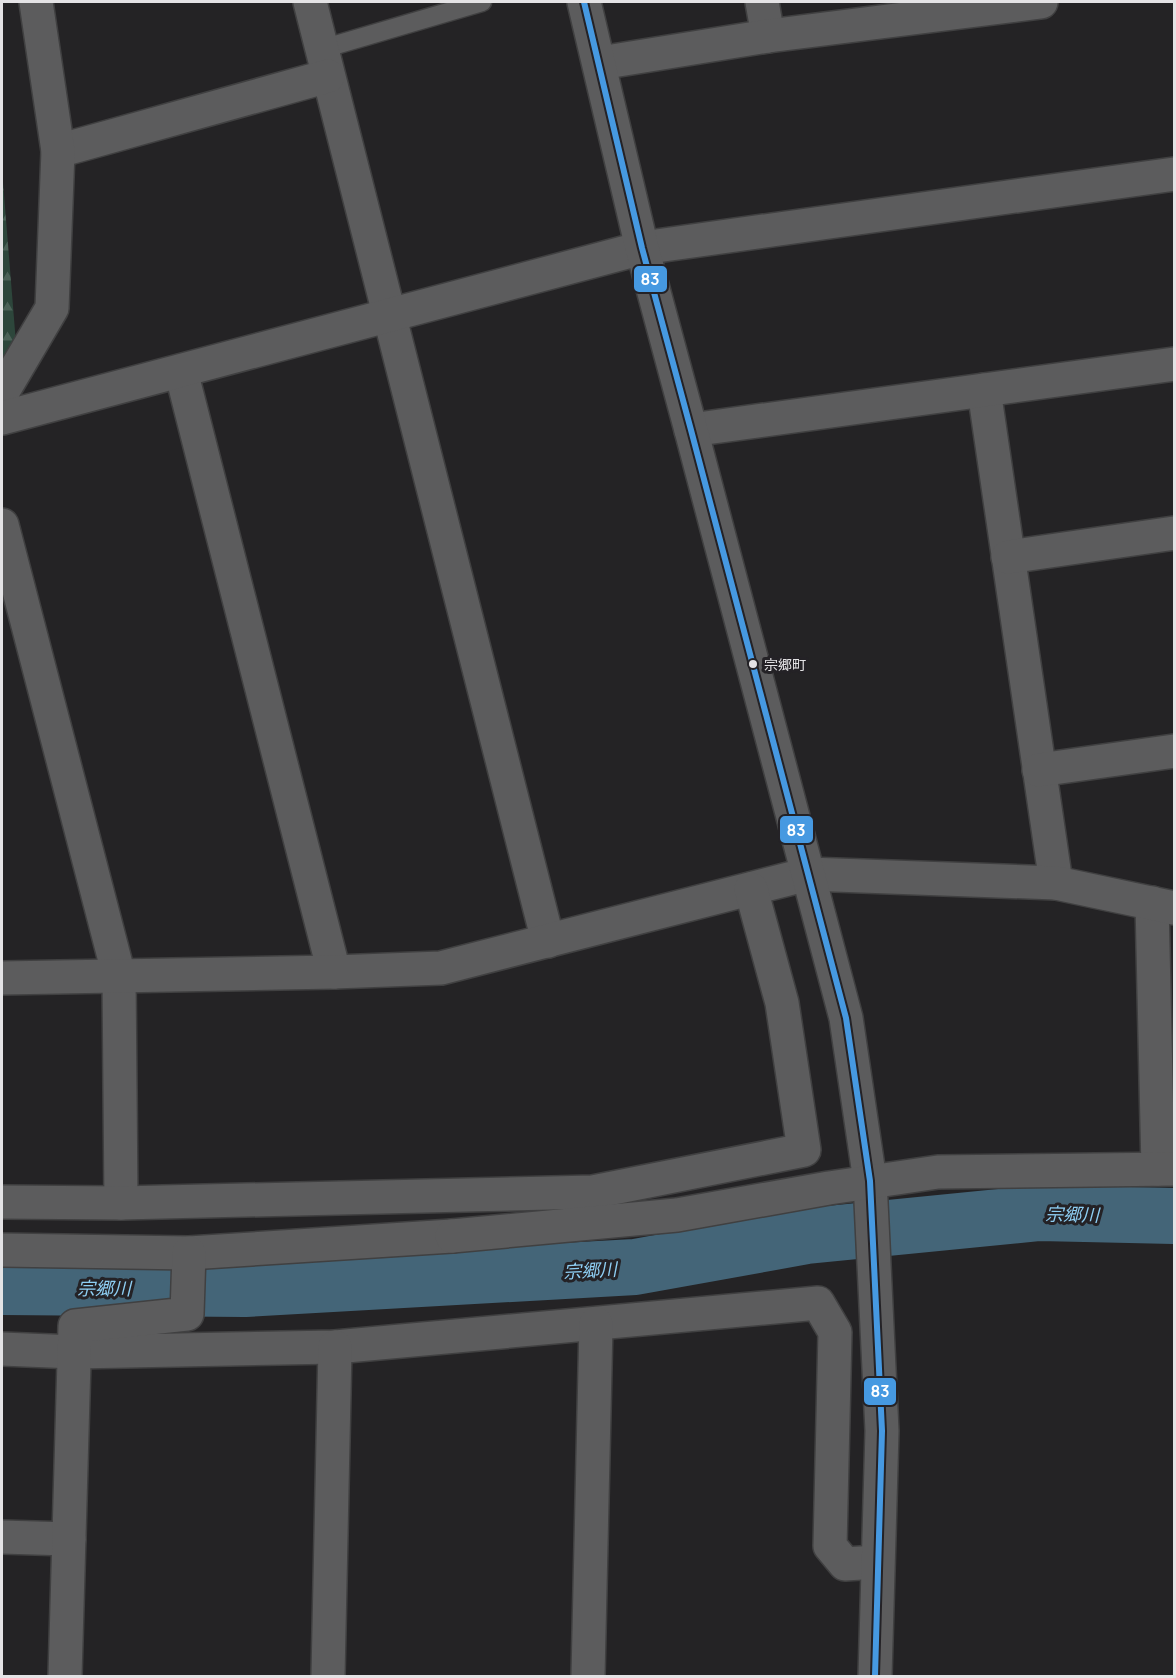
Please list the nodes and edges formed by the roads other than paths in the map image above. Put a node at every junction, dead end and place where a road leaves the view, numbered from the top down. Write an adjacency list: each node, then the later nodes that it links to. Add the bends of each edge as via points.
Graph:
1 (36, 2): 10 (street)
2 (310, 2): 8 (street)
3 (482, 2): 8 (lane)
4 (584, 2): 9 (street)
5 (762, 2): 7 (street)
6 (1041, 2): 7 (street)
7 (768, 36): 9 (street)
8 (325, 63): 10 (street); 13 (street)
9 (600, 63): 12 (street)
10 (58, 151): 17 (street, via 52,308)
11 (1174, 174): 12 (street)
12 (642, 248): 13 (street); 19 (street)
13 (389, 316): 15 (street); 29 (street)
14 (1174, 364): 16 (street)
15 (181, 371): 18 (street); 30 (street)
16 (984, 390): 19 (street); 22 (street)
17 (2, 393)
18 (2, 418)
19 (691, 429): 25 (street)
20 (2, 525): 31 (street)
21 (1174, 533): 22 (street)
22 (1008, 558): 24 (street)
23 (1174, 751): 24 (street)
24 (1040, 770): 26 (street)
25 (808, 874): 26 (street); 27 (street); 34 (street, via 846,1018)
26 (1056, 883): 28 (street)
27 (752, 889): 29 (street); 36 (street, via 782,1003 804,1150 593,1192)
28 (1163, 905): 33 (street)
29 (548, 941): 30 (street, via 441,968)
30 (334, 972): 31 (street)
31 (118, 976): 32 (street); 36 (street)
32 (2, 978)
33 (1166, 1169): 34 (street, via 938,1172)
34 (870, 1181): 38 (street, via 677,1215 452,1236); 45 (street, via 882,1431)
35 (2, 1202): 36 (street)
36 (121, 1203)
37 (2, 1250): 38 (street)
38 (189, 1253): 42 (street, via 187,1314 75,1326)
39 (596, 1324): 40 (street); 45 (street, via 818,1303 835,1332 830,1546 845,1564); 48 (street)
40 (335, 1347): 42 (street); 47 (street)
41 (2, 1349): 42 (street)
42 (75, 1352): 44 (street)
43 (2, 1537): 44 (street)
44 (69, 1539): 46 (street)
45 (877, 1562): 49 (street)
46 (65, 1677)
47 (328, 1677)
48 (588, 1677)
49 (875, 1677)

